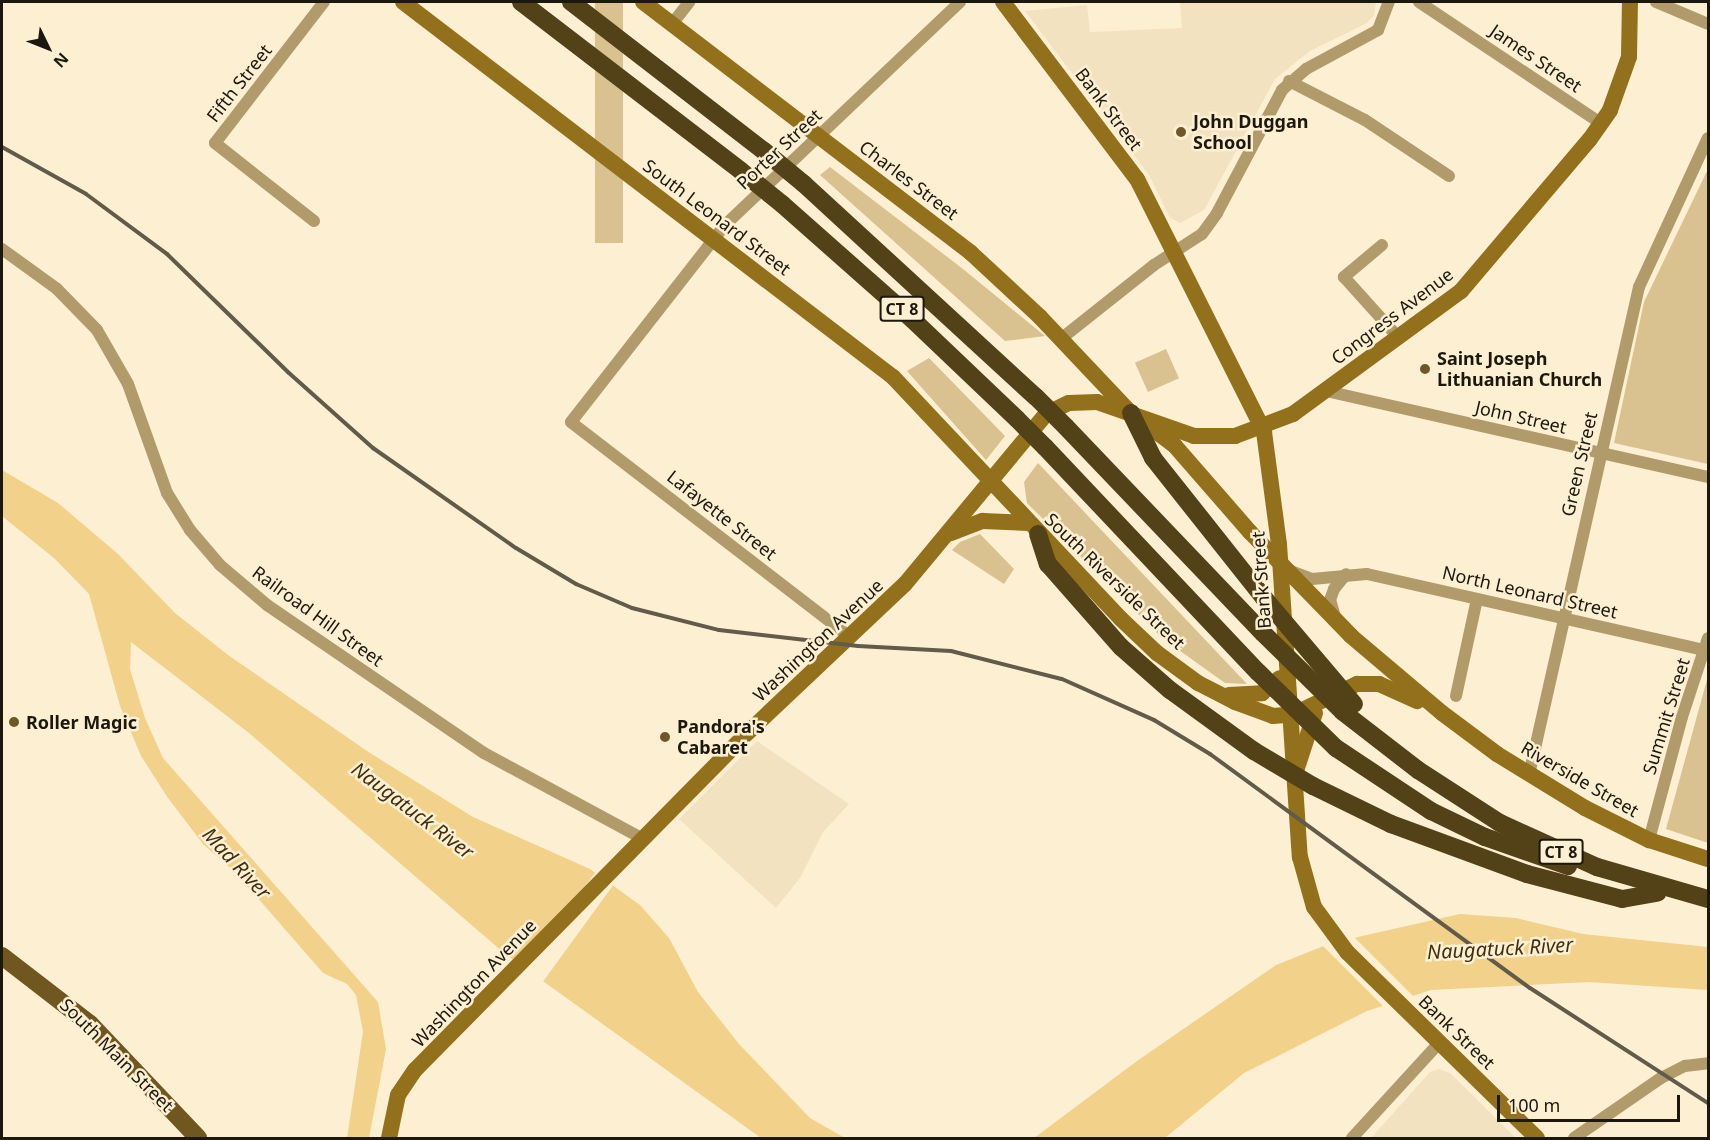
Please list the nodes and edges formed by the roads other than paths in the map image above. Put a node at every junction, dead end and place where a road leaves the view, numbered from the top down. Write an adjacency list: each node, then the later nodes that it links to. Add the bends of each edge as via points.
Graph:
1 (324, 2): 20 (street, Fifth Street, via 215,143)
2 (403, 2): 21 (main road, South Leonard Street)
3 (521, 2): 55 (highway, CT 8, bridge, via 782,204 912,319 1046,447 1258,672 1336,748 1431,812 1485,837)
4 (571, 2): 47 (highway, CT 8, bridge, via 804,184 1036,397 1263,633)
5 (643, 2): 13 (main road, Charles Street)
6 (690, 2): 13 (street)
7 (960, 2): 17 (street, Porter Street)
8 (1003, 2): 24 (main road, Bank Street, via 1131,171)
9 (1389, 2): 15 (street, via 1378,30)
10 (1419, 2): 16 (street, James Street)
11 (1630, 2): 16 (main road, Congress Avenue, via 1632,35 1627,68)
12 (1656, 2): 14 (street)
13 (672, 24): 17 (main road, Charles Street)
14 (1708, 24)
15 (1289, 81): 19 (street, via 1365,120); 24 (street, via 1210,224 1196,240)
16 (1602, 124): 25 (main road, Congress Avenue, via 1473,278)
17 (820, 136): 21 (street, Porter Street); 26 (main road, Charles Street, via 970,253)
18 (1708, 138): 31 (street, Green Street, via 1639,287)
19 (1449, 176)
20 (314, 221)
21 (713, 238): 29 (street, Porter Street); 33 (main road, South Leonard Street, via 893,377)
22 (1382, 245): 25 (street, via 1344,277)
23 (2, 249): 52 (street, Railroad Hill Street, via 57,290 98,330 128,384 167,493 190,530 220,565 267,605 484,753)
24 (1176, 253): 26 (street, via 1154,265); 30 (main road, Bank Street)
25 (1399, 338): 27 (main road, Congress Avenue)
26 (1062, 339): 28 (main road, Charles Street)
27 (1326, 391): 30 (main road, Congress Avenue, via 1284,420); 31 (street, John Street)
28 (1131, 413): 30 (main road, Congress Avenue, via 1204,437 1230,437); 33 (main road, Washington Avenue, via 1090,401 1055,409 1040,420); 36 (main road, via 1175,446); 47 (highway, bridge, via 1153,458)
29 (571, 422): 41 (street, Lafayette Street)
30 (1262, 428): 36 (main road, Bank Street)
31 (1599, 453): 32 (street, John Street); 39 (street, Green Street)
32 (1708, 477)
33 (991, 483): 34 (main road, South Riverside Street); 35 (main road, Washington Avenue)
34 (1033, 529): 35 (main road, via 982,521 962,527); 44 (main road, South Riverside Street, via 1142,639); 55 (highway, bridge, via 1048,564 1120,647 1170,690 1254,751 1313,786 1391,824 1527,874 1622,899)
35 (944, 539): 41 (main road, Washington Avenue, via 905,584)
36 (1285, 567): 37 (street, North Leonard Street, via 1312,579); 40 (main road, Riverside Street); 43 (main road, Bank Street)
37 (1346, 574): 38 (street, North Leonard Street, via 1367,574); 40 (street, via 1330,600)
38 (1477, 599): 39 (street, North Leonard Street); 46 (street)
39 (1563, 618): 42 (street, North Leonard Street); 50 (street, Green Street)
40 (1337, 622): 48 (main road, Riverside Street)
41 (850, 637): 52 (main road, Washington Avenue)
42 (1707, 644): 53 (street, Summit Street)
43 (1286, 664): 44 (main road, via 1273,686 1263,693 1237,696); 49 (main road, Bank Street)
44 (1208, 689): 49 (main road, South Riverside Street, via 1266,715)
45 (1327, 695): 48 (main road, Riverside Street, via 1349,685 1379,684); 49 (main road, Riverside Street); 51 (main road, via 1309,728)
46 (1456, 696)
47 (1348, 708): 56 (highway, CT 8, via 1446,789 1500,823 1560,852)
48 (1442, 713): 50 (main road, Riverside Street)
49 (1289, 715): 51 (main road, Bank Street)
50 (1529, 775): 53 (main road, Riverside Street)
51 (1293, 783): 59 (main road, Bank Street, via 1306,885 1316,909 1334,938)
52 (643, 839): 62 (main road, Washington Avenue, via 404,1085 396,1102)
53 (1649, 840): 54 (main road, Riverside Street)
54 (1708, 859)
55 (1657, 893): 57 (highway, CT 8)
56 (1708, 899)
57 (1708, 905)
58 (2, 956): 61 (main road, South Main Street, via 90,1024)
59 (1439, 1043): 63 (street); 64 (main road, Bank Street)
60 (1708, 1063): 65 (street, via 1685,1066 1661,1078)
61 (198, 1138)
62 (389, 1138)
63 (1352, 1138)
64 (1537, 1138)
65 (1574, 1138)

